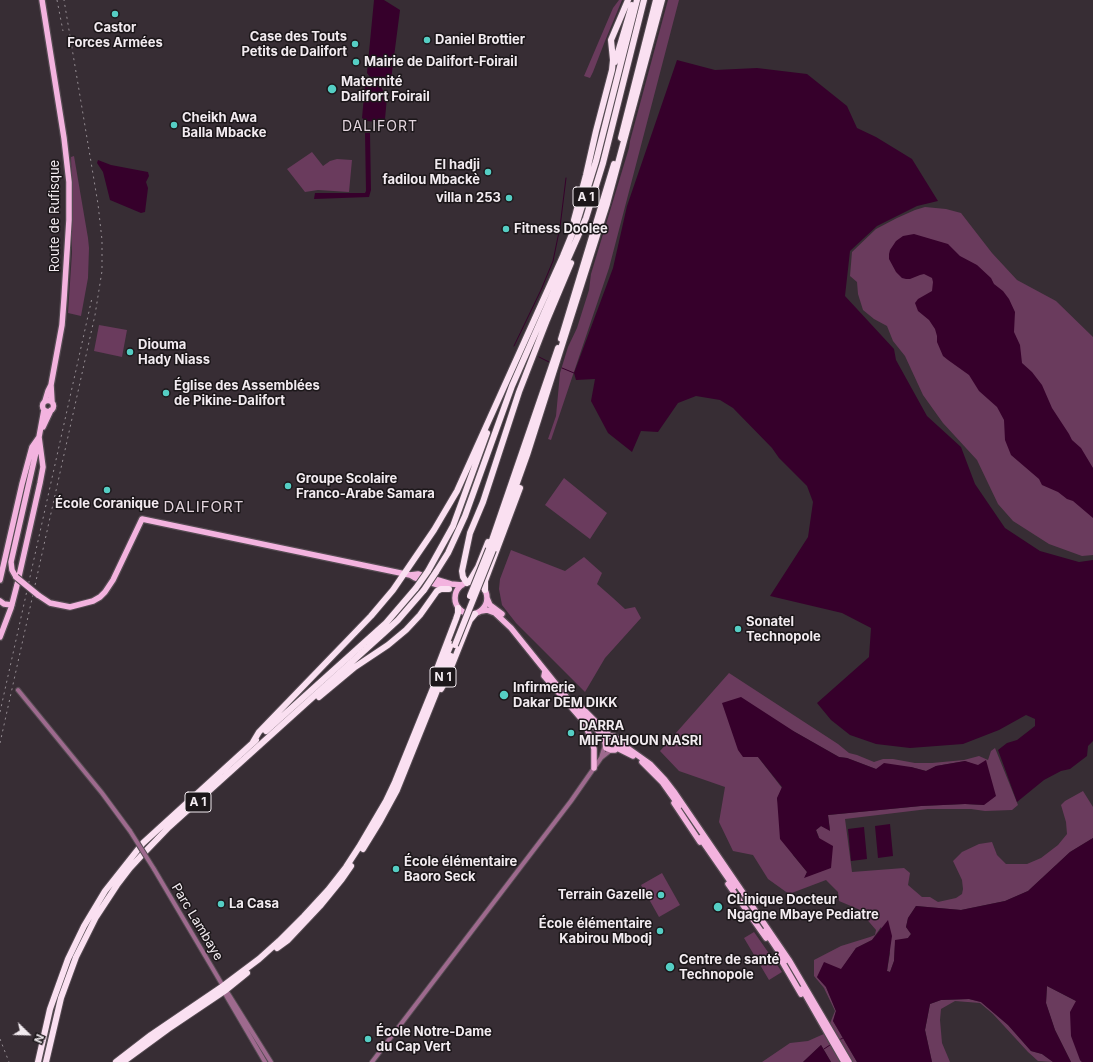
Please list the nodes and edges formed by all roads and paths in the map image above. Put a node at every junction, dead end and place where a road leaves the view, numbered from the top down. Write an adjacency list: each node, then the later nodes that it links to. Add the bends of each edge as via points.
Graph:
1 (42, 0): 12 (main road, Route de Rufisque, via 64,131 69,182 62,325)
2 (628, 0): 8 (highway, via 611,40)
3 (633, 0): 8 (highway)
4 (637, 0): 10 (highway, A 1, via 596,161)
5 (646, 0): 9 (highway, A 1, via 600,175)
6 (656, 0): 18 (highway, via 619,147)
7 (662, 0): 18 (highway, via 607,204)
8 (612, 70): 10 (highway)
9 (582, 229): 21 (highway, via 511,413 483,502 470,534 462,571); 33 (highway, A 1, bridge, via 512,386 465,516 451,547 424,590 398,620)
10 (563, 256): 11 (highway, A 1)
11 (506, 383): 19 (highway, via 458,491); 38 (highway, A 1, bridge, via 456,521 428,571 386,623)
12 (51, 385): 13 (main road, Route de Rufisque); 14 (main road, Route de Rufisque)
13 (44, 401): 14 (main road); 15 (main road)
14 (52, 402): 16 (main road, via 54,406)
15 (43, 409): 16 (main road, via 49,412); 17 (main road)
16 (51, 410): 17 (main road)
17 (40, 434): 19 (main road, bridge, via 11,562 16,577 50,603 70,607 100,597 110,585 142,519); 20 (main road, via 32,447 25,470); 27 (main road, via 43,467)
18 (525, 454): 21 (highway, via 512,476 478,567); 23 (highway, via 523,479); 34 (highway, N 1, bridge, via 491,550)
19 (408, 574): 21 (main road, via 418,574 451,584); 22 (main road); 38 (highway, via 259,732)
20 (0, 580)
21 (466, 583): 23 (main road, via 480,585); 25 (main road, via 457,591)
22 (449, 589): 25 (main road); 33 (highway, via 437,591 414,622 392,642 359,664 312,703)
23 (485, 590): 24 (main road)
24 (487, 598): 29 (main road, via 484,607); 37 (main road, via 490,605 512,623 572,697)
25 (455, 599): 28 (main road)
26 (0, 601): 27 (main road)
27 (12, 605): 30 (main road)
28 (458, 608): 29 (main road, via 467,614); 34 (highway, via 434,676)
29 (478, 612): 31 (main road, via 490,611 502,619); 34 (highway, via 470,620 446,680)
30 (0, 637)
31 (545, 671): 35 (main road, via 544,676); 36 (main road)
32 (18, 690): 47 (street, Parc Lambaye, bridge, via 130,830)
33 (302, 707): 50 (highway, A 1, via 158,838 117,885 90,928 69,974 56,1014)
34 (428, 707): 47 (highway, via 386,801 346,867 304,916)
35 (584, 722): 36 (main road); 43 (main road, via 595,754)
36 (596, 729): 39 (main road)
37 (610, 736): 39 (main road); 40 (main road, via 616,737)
38 (253, 742): 49 (highway, A 1, via 143,843 102,895 68,959 50,1009)
39 (605, 743): 41 (main road, via 606,748); 42 (street)
40 (618, 745): 41 (main road); 44 (main road, via 643,763); 57 (main road, via 650,764 675,793 785,954)
41 (611, 750): 42 (street)
42 (601, 758): 43 (street)
43 (594, 768): 55 (street)
44 (662, 782): 45 (main road); 46 (main road, via 663,788)
45 (718, 864): 46 (main road); 48 (main road, via 773,942)
46 (722, 877): 48 (main road, via 776,952 812,1013)
47 (224, 989): 51 (highway, via 152,1035); 52 (highway); 53 (street); 54 (street)
48 (818, 1016): 56 (main road)
49 (38, 1062)
50 (46, 1062)
51 (116, 1062)
52 (123, 1062)
53 (265, 1062)
54 (270, 1062)
55 (372, 1062)
56 (844, 1062)
57 (849, 1062)

